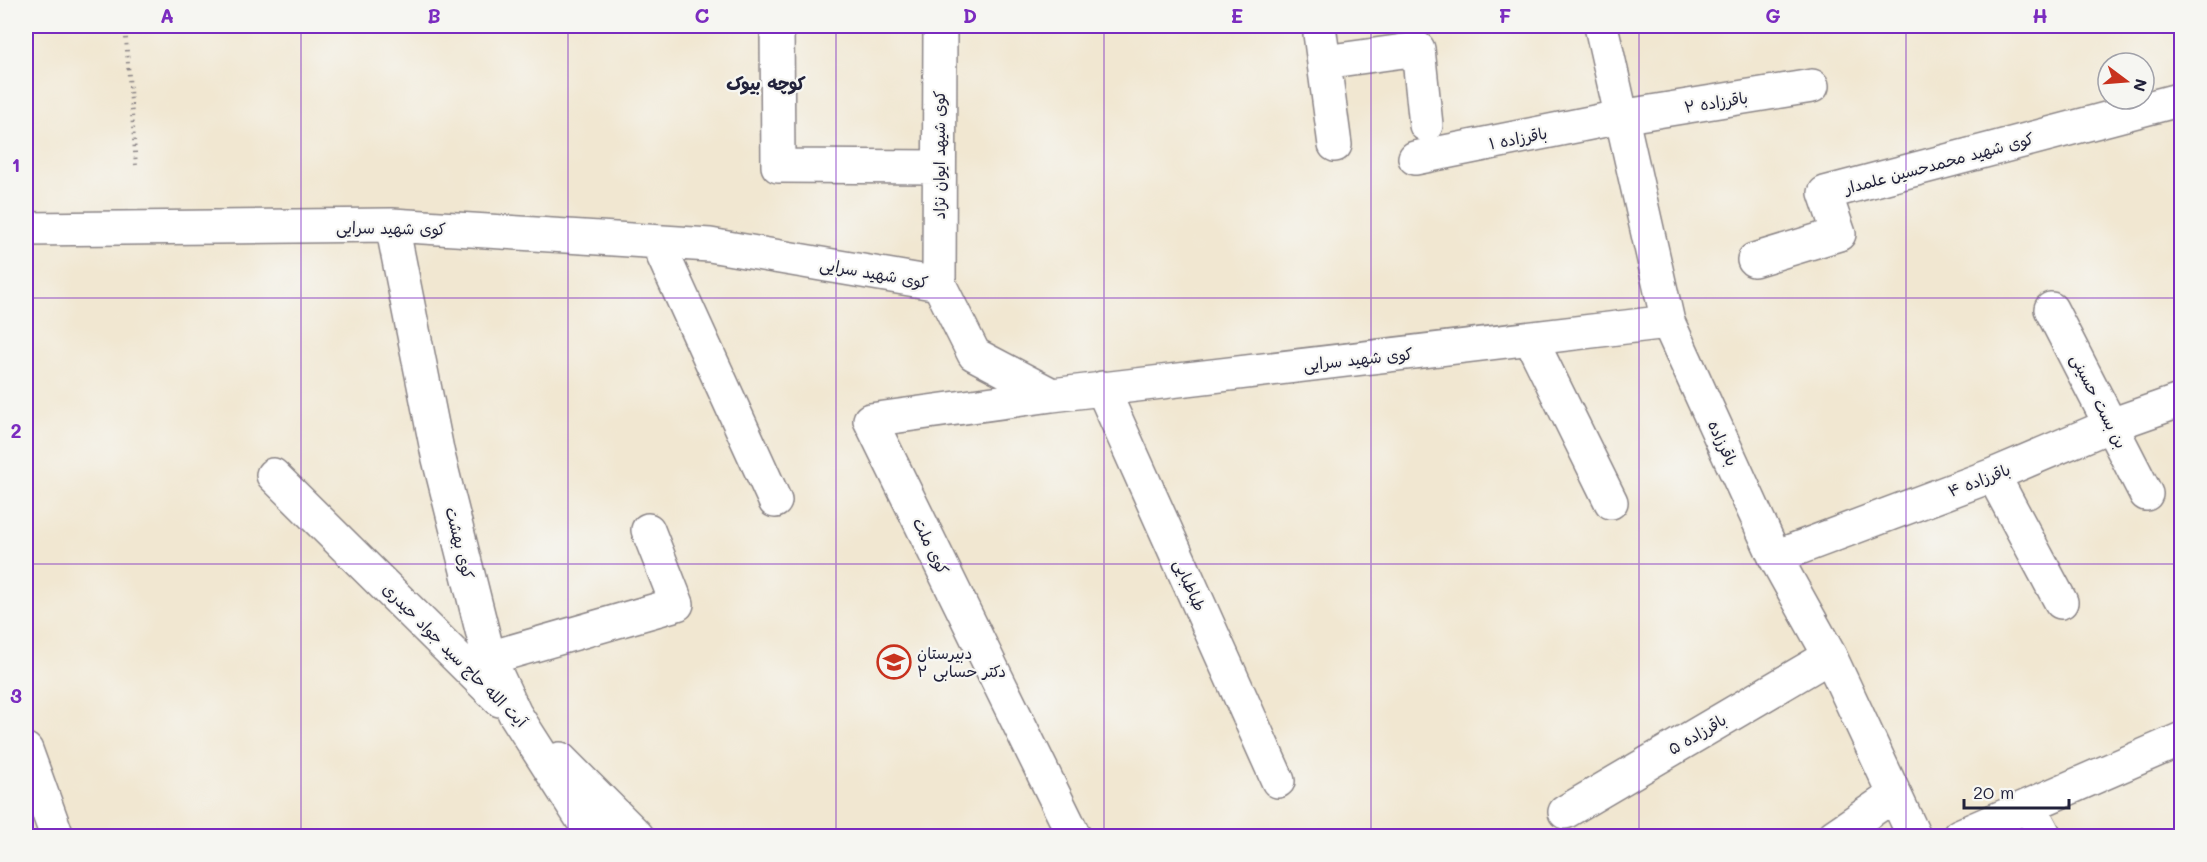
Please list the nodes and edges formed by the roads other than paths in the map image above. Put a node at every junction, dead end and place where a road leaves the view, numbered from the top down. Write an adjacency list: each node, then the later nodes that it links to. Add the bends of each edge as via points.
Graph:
1 (777, 26): 12 (street, via 778,166)
2 (940, 26): 12 (street, کوی شیهد ایوان نژاد)
3 (1319, 26): 5 (street)
4 (1601, 26): 8 (street, باقرزاده)
5 (1324, 62): 9 (street, via 1418,49); 10 (street)
6 (1812, 86): 8 (street, باقرزاده ۲)
7 (2181, 99): 16 (street, کوی شهید محمدحسین علمدار, via 1825,193 1839,234)
8 (1620, 117): 11 (street, باقرزاده ۱); 19 (street, باقرزاده)
9 (1426, 125)
10 (1335, 145)
11 (1415, 158)
12 (939, 167): 17 (street, کوی شیهد ایوان نژاد)
13 (392, 225): 14 (street, کوی شهید سرایی); 15 (street, کوی شهید سرایی); 34 (street, کوی بهشت, via 438,455)
14 (26, 229)
15 (657, 242): 17 (street, کوی شهید سرایی, via 710,245); 28 (street)
16 (1754, 260)
17 (939, 285): 22 (street, کوی شهید سرایی, via 974,354)
18 (2051, 309): 24 (street, بن بست حسینی)
19 (1668, 322): 20 (street, کوی شهید سرایی); 31 (street, باقرزاده)
20 (1531, 340): 21 (street, کوی شهید سرایی); 29 (street)
21 (1102, 388): 22 (street, کوی شهید سرایی); 38 (street, طباطبایی)
22 (1052, 395): 45 (street, کوی ملت, via 870,420)
23 (2181, 400): 24 (street, باقرزاده ۴)
24 (2111, 425): 26 (street, باقرزاده ۴); 27 (street, بن بست حسینی)
25 (273, 475): 35 (street, آیت الله حاج سید جواد حیدری)
26 (1993, 475): 31 (street, باقرزاده ۴); 32 (street)
27 (2146, 494)
28 (776, 501)
29 (1611, 501)
30 (648, 530): 34 (street, via 677,604)
31 (1775, 556): 33 (street, باقرزاده)
32 (2061, 602)
33 (1830, 656): 39 (street, باقرزاده); 41 (street, باقرزاده ۵)
34 (489, 658): 35 (street, کوی بهشت)
35 (515, 714): 43 (street, کوی بهشت); 44 (street, آیت الله حاج سید جواد حیدری)
36 (2181, 739): 40 (street)
37 (26, 750): 42 (street)
38 (1278, 781)
39 (1894, 795): 46 (street); 47 (street, باقرزاده)
40 (2029, 806): 48 (street); 49 (street)
41 (1565, 812)
42 (57, 837)
43 (593, 837)
44 (637, 837)
45 (1074, 837)
46 (1834, 837)
47 (1914, 837)
48 (1959, 837)
49 (2045, 837)

